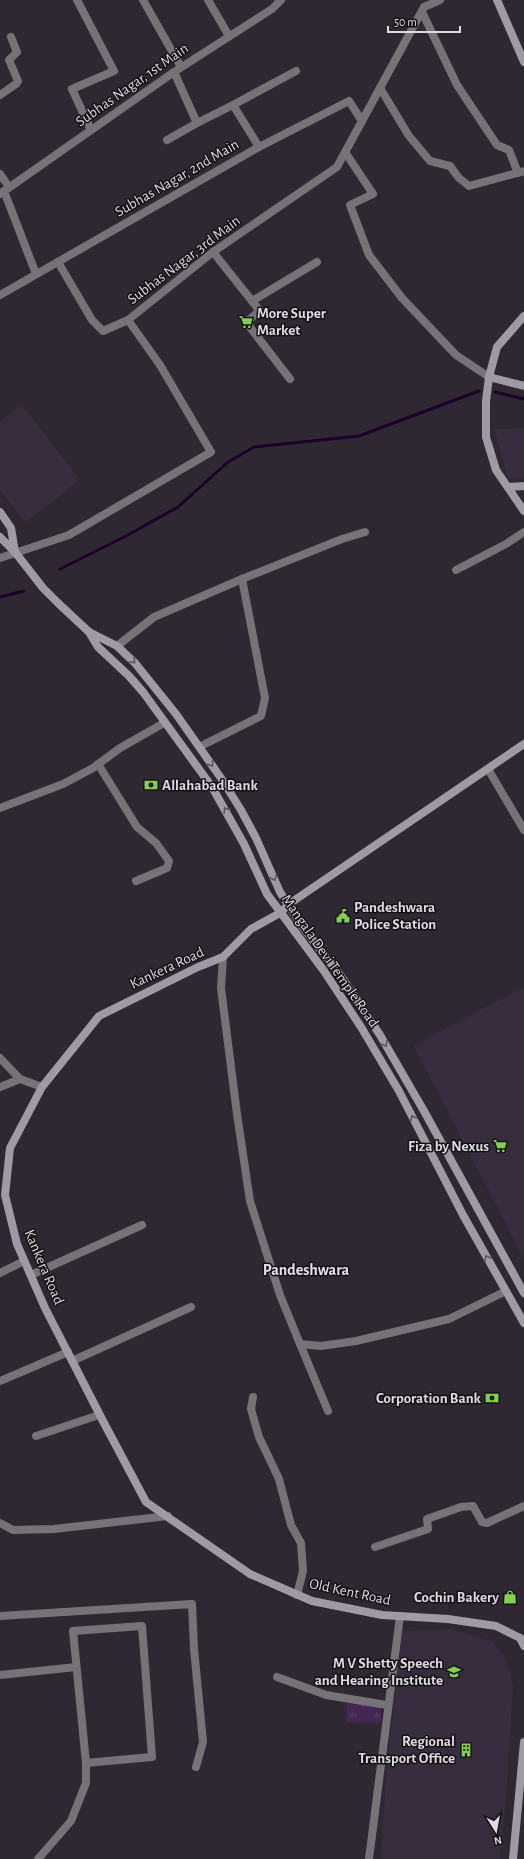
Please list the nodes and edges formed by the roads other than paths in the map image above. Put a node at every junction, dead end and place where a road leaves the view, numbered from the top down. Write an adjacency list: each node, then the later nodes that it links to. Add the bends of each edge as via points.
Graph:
1 (77, 0): 18 (street, via 114,71 72,89)
2 (143, 0): 11 (street)
3 (208, 0): 8 (street)
4 (281, 0): 8 (street, Subhas Nagar, 1st Main, via 272,9)
5 (440, 0): 7 (street, Subhas Nagar, 3rd Main, via 424,7)
6 (497, 0): 10 (main road)
7 (422, 12): 13 (street, Subhas Nagar, 3rd Main); 22 (street, via 457,85 497,145 509,150)
8 (229, 36): 11 (street, Subhas Nagar, 1st Main)
9 (11, 37): 14 (street, via 18,52 9,60 18,81)
10 (524, 61)
11 (177, 69): 17 (street); 18 (street, Subhas Nagar, 1st Main)
12 (296, 71): 15 (street)
13 (380, 88): 16 (street, Subhas Nagar, 3rd Main); 22 (street, via 409,136 430,161 450,166 469,186)
14 (0, 95)
15 (233, 105): 17 (street); 20 (street)
16 (362, 121): 20 (street, Subhas Nagar, 2nd Main, via 349,101); 21 (street, Subhas Nagar, 3rd Main)
17 (197, 123): 19 (street)
18 (91, 130): 24 (street, Subhas Nagar, 1st Main)
19 (167, 140)
20 (259, 147): 26 (street, Subhas Nagar, 2nd Main)
21 (345, 152): 25 (street, Subhas Nagar, 3rd Main, via 337,167); 33 (street, via 373,194 350,205 369,255 402,298 456,355)
22 (521, 172)
23 (0, 174): 24 (street)
24 (4, 191): 28 (street)
25 (213, 252): 30 (street); 32 (street, Subhas Nagar, 3rd Main)
26 (58, 262): 28 (street, Subhas Nagar, 2nd Main); 32 (street, via 92,320 103,331)
27 (317, 262): 30 (street)
28 (36, 274): 29 (street, Subhas Nagar, 2nd Main)
29 (0, 295)
30 (252, 301): 34 (street, via 260,311 246,322)
31 (524, 316): 33 (main road, via 498,347)
32 (128, 320): 43 (street, Subhas Nagar, 3rd Main, via 160,365 211,452 69,535)
33 (489, 377): 35 (main road); 36 (main road, via 486,437 496,470)
34 (290, 379)
35 (524, 386)
36 (508, 486): 37 (main road); 39 (main road)
37 (524, 486)
38 (0, 512): 43 (main road, Mangala Devi Temple Road, via 11,528)
39 (524, 512)
40 (365, 532): 46 (street)
41 (524, 532): 45 (street)
42 (0, 537): 43 (main road, Mangala Devi Temple Road)
43 (16, 552): 44 (street, Subhas Nagar, 3rd Main); 47 (main road, Mangala Devi Temple Road, via 43,588)
44 (0, 558)
45 (456, 570)
46 (242, 579): 48 (street, via 154,617); 52 (street, via 265,698 261,716)
47 (89, 632): 48 (main road, Mangala Devi Temple Road); 50 (main road, Mangala Devi Temple Road, via 98,647 129,676)
48 (117, 646): 49 (main road, Mangala Devi Temple Road, one-way to 49, via 135,663)
49 (176, 714): 50 (main road); 52 (main road, Mangala Devi Temple Road)
50 (164, 723): 53 (street); 59 (main road, Mangala Devi Temple Road, one-way to 50, via 267,894 230,817 212,787)
51 (524, 744): 54 (main road)
52 (199, 747): 58 (main road, Mangala Devi Temple Road, one-way to 58, via 241,810 280,892)
53 (98, 764): 55 (street, via 63,784); 57 (street, via 137,827 156,843 168,861 167,868)
54 (488, 769): 56 (street); 58 (main road)
55 (0, 808)
56 (524, 830)
57 (136, 882)
58 (289, 904): 59 (main road); 60 (main road, Mangala Devi Temple Road)
59 (280, 913): 61 (main road, via 251,929); 62 (main road, Mangala Devi Temple Road)
60 (324, 955): 62 (main road); 72 (main road, Mangala Devi Temple Road, one-way to 72, via 380,1035)
61 (223, 958): 66 (main road, Kankera Road, via 198,967 99,1016); 75 (street, via 221,988 250,1201 280,1295)
62 (316, 961): 71 (main road, Mangala Devi Temple Road, one-way to 62, via 399,1091 361,1027)
63 (0, 1058): 64 (street)
64 (20, 1079): 65 (street); 66 (street)
65 (0, 1087)
66 (42, 1087): 68 (main road, Kankera Road, via 10,1148 5,1196)
67 (142, 1225): 70 (street)
68 (24, 1261): 69 (street); 70 (main road, Kankera Road)
69 (0, 1273)
70 (31, 1275): 76 (main road, Kankera Road)
71 (506, 1292): 74 (main road, Mangala Devi Temple Road); 75 (street, via 448,1319 356,1341 321,1346)
72 (524, 1293)
73 (191, 1307): 77 (street)
74 (524, 1323)
75 (300, 1344): 80 (street)
76 (68, 1352): 77 (main road, Kankera Road); 78 (street)
77 (72, 1361): 81 (main road, Kankera Road)
78 (0, 1381)
79 (253, 1397): 87 (street, via 251,1409 259,1437 279,1479 291,1526 301,1544 303,1571)
80 (328, 1411)
81 (99, 1415): 82 (street); 84 (main road, Kankera Road, via 146,1502)
82 (36, 1436)
83 (524, 1506): 86 (street, via 487,1523 482,1522 473,1506 461,1507 427,1519 428,1528)
84 (168, 1516): 85 (street, via 54,1529 13,1530); 87 (main road, Old Kent Road, via 250,1574)
85 (0, 1523)
86 (375, 1547)
87 (297, 1595): 89 (main road, Old Kent Road, via 312,1601 382,1615)
88 (0, 1616): 97 (street, via 192,1604 203,1742)
89 (400, 1616): 90 (main road, Old Kent Road, via 496,1626); 94 (street)
90 (523, 1641)
91 (76, 1667): 92 (street); 96 (street); 96 (street, via 73,1631 142,1626 152,1757)
92 (0, 1675)
93 (277, 1677): 94 (street, via 326,1695)
94 (388, 1705): 99 (street)
95 (524, 1742): 100 (main road)
96 (86, 1763): 98 (street, via 86,1783 71,1821)
97 (196, 1767)
98 (38, 1859)
99 (369, 1859)
100 (513, 1859)

